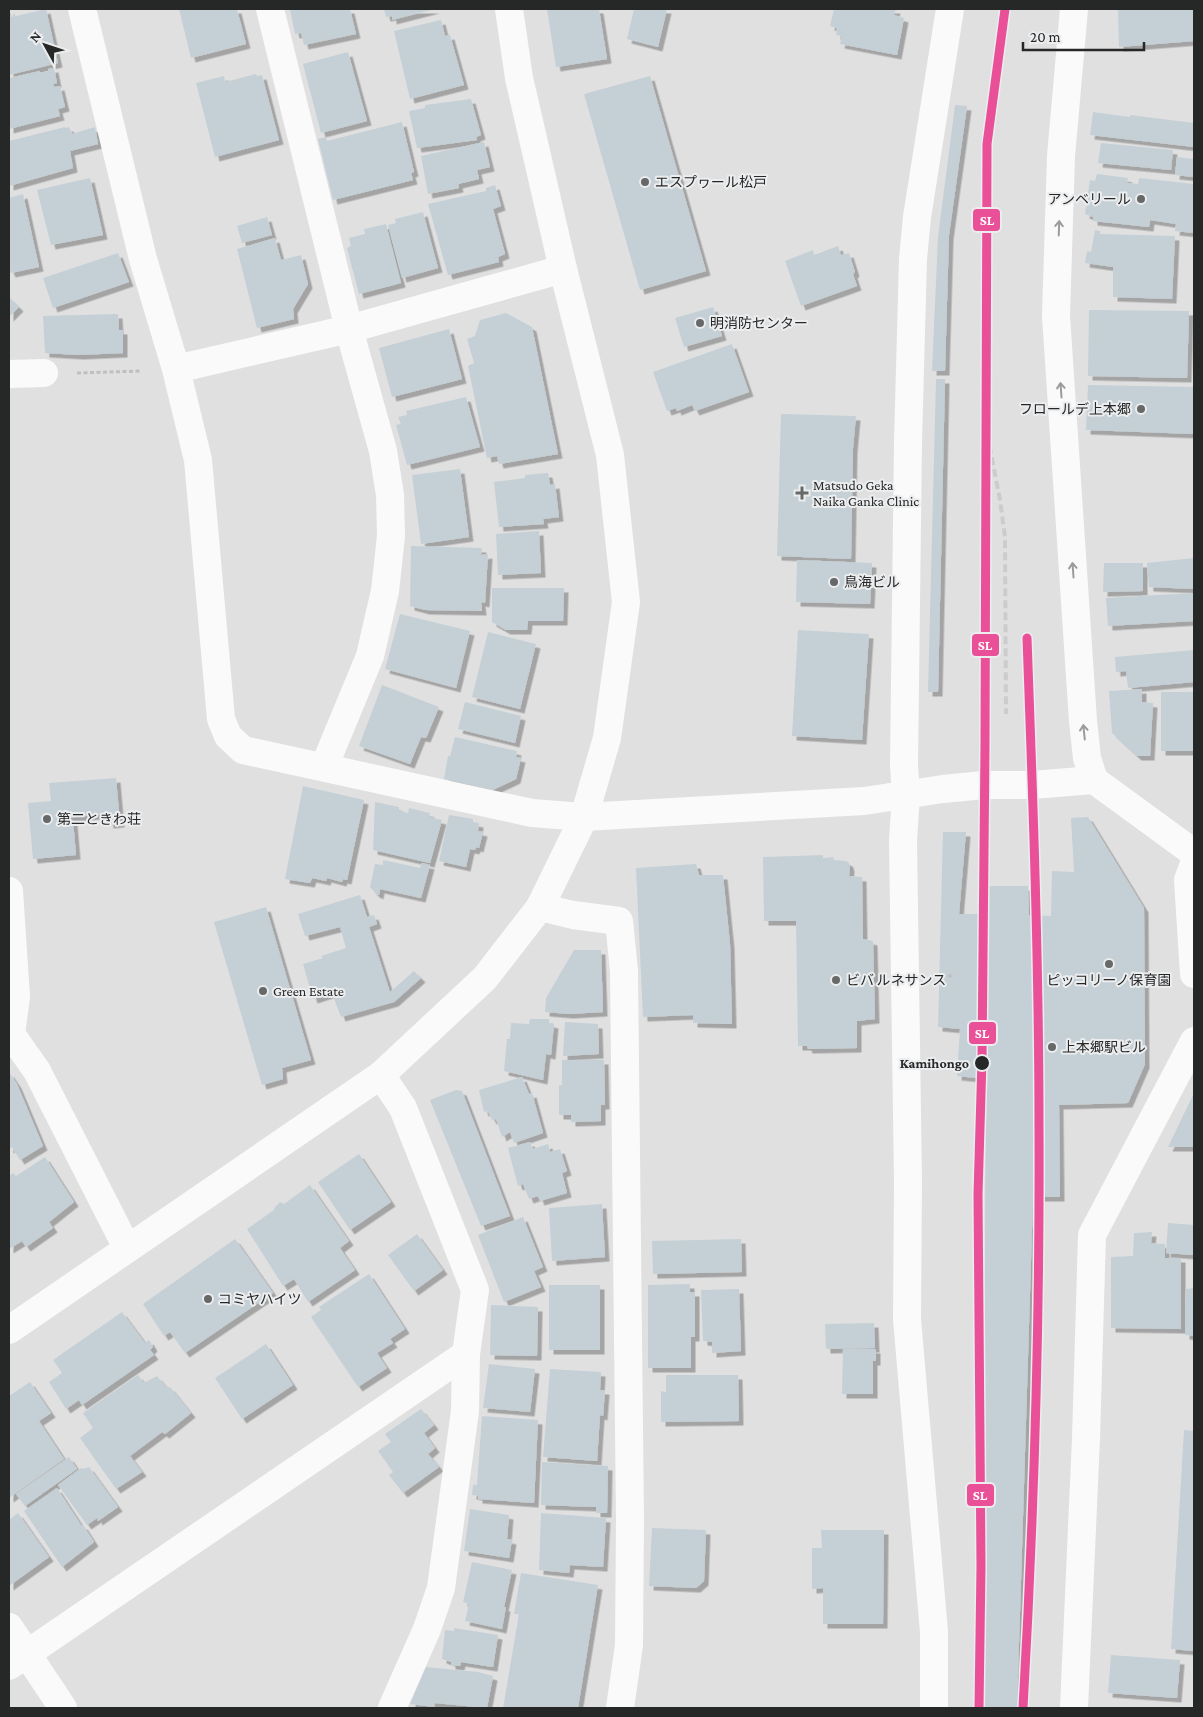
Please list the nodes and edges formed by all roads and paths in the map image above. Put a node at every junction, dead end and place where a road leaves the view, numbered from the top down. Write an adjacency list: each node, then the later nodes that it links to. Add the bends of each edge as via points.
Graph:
1 (82, 9): 8 (street, via 143,259)
2 (270, 9): 7 (street)
3 (509, 9): 6 (street, via 519,78)
4 (950, 9): 14 (street, via 913,259 908,442)
5 (1074, 9): 13 (street, one-way to 5, via 1087,758 1083,722 1056,316 1061,156)
6 (563, 269): 7 (street); 15 (street, via 610,455 626,602 607,738)
7 (349, 329): 8 (street); 12 (street, via 383,451 390,495 391,536 386,591 370,656)
8 (176, 369): 11 (path); 12 (street, via 198,460 221,719 228,736 243,750)
9 (44, 372): 10 (street)
10 (9, 374)
11 (88, 374)
12 (324, 766): 15 (street, via 532,813)
13 (1094, 780): 14 (street, via 984,785); 16 (street)
14 (906, 795): 15 (street, via 864,802); 32 (street, via 907,1319 934,1632)
15 (584, 816): 19 (street)
16 (1194, 853)
17 (1194, 864): 20 (street, via 1188,880)
18 (9, 891): 21 (street, via 16,997)
19 (540, 907): 23 (street, via 485,978); 31 (street, via 619,921 624,971 630,1519 629,1645)
20 (1194, 974)
21 (10, 1033): 24 (street, via 37,1071)
22 (1194, 1041): 33 (street, via 1092,1235)
23 (381, 1075): 24 (street); 26 (street, via 403,1108 475,1290)
24 (127, 1248): 25 (street)
25 (9, 1330)
26 (466, 1354): 28 (street); 30 (street, via 466,1411 441,1588 427,1629)
27 (9, 1627): 28 (street)
28 (18, 1659): 29 (street)
29 (64, 1708)
30 (392, 1708)
31 (620, 1708)
32 (934, 1708)
33 (1074, 1708)

